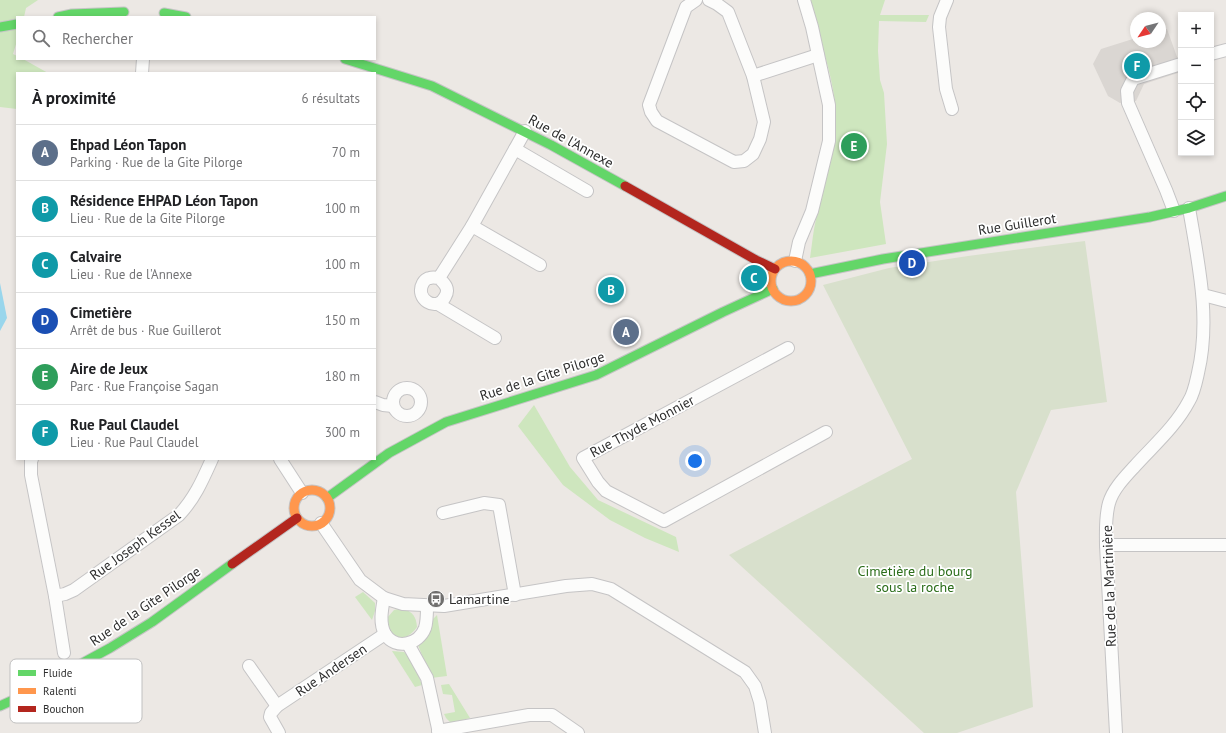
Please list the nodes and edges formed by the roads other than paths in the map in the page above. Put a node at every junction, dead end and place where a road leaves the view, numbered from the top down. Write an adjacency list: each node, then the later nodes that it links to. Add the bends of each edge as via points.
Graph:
1 (696, 0): 19 (street, via 686,7 649,105 657,121 734,162 744,161 753,154 760,140 764,122)
2 (709, 0): 19 (street, via 728,12)
3 (804, 0): 14 (street)
4 (947, 0): 20 (street, via 939,27 946,89)
5 (161, 3): 7 (street)
6 (125, 12): 8 (street)
7 (163, 15): 9 (street)
8 (63, 16)
9 (174, 16)
10 (16, 24): 11 (street)
11 (0, 27)
12 (1226, 50): 13 (street)
13 (1214, 53)
14 (818, 55): 19 (street); 28 (street, via 829,105 829,140 812,211)
15 (143, 60): 18 (street)
16 (348, 60): 21 (street, Rue de l'Annexe, via 432,86)
17 (1178, 65): 26 (street, via 1133,79 1127,91 1128,103)
18 (142, 72)
19 (753, 76)
20 (952, 109)
21 (525, 131): 22 (street); 30 (street, Rue de l'Annexe)
22 (515, 149): 23 (street); 27 (street)
23 (587, 191)
24 (1226, 196): 25 (street, Rue Guillerot)
25 (1189, 208): 26 (street, Rue Guillerot); 34 (street, Rue de la Martinière)
26 (1174, 211): 31 (street, Rue Guillerot, via 1150,217 883,258)
27 (472, 226): 29 (street); 32 (street)
28 (795, 261): 30 (street, via 784,262); 31 (street, via 807,268)
29 (540, 265)
30 (775, 269): 33 (street, via 771,279)
31 (810, 274): 33 (street, via 811,287 803,298 797,301 791,302 780,298)
32 (439, 278): 36 (street, via 447,287 447,294); 36 (street, via 425,280 420,292 424,300 430,304)
33 (773, 289): 46 (street, Rue de la Gite Pilorge, via 596,375 446,422 389,453)
34 (1203, 295): 35 (street); 50 (street, Rue de la Martinière, via 1203,351 1190,400 1180,416 1115,491 1106,517)
35 (1226, 301)
36 (438, 304): 37 (street)
37 (495, 338)
38 (788, 348): 41 (street, Rue Thyde Monnier, via 583,458 606,491 664,521)
39 (376, 402): 40 (street)
40 (393, 406)
41 (826, 432)
42 (32, 460): 53 (street, via 31,475)
43 (212, 460): 53 (street, Rue Joseph Kessel, via 199,489 179,515 74,590)
44 (281, 460): 45 (street)
45 (302, 493): 46 (street, via 315,490); 48 (street, via 294,504)
46 (326, 498): 49 (street, via 329,512)
47 (443, 513): 52 (street, via 484,503 499,505)
48 (297, 518): 49 (street, via 308,525); 59 (street, Rue de la Gite Pilorge, via 152,622)
49 (321, 523): 54 (street, via 360,580)
50 (1106, 545): 51 (street); 68 (street, Rue de la Martinière)
51 (1226, 545)
52 (515, 595): 55 (street, via 444,606); 67 (street, via 592,584 611,588 745,672 755,686)
53 (55, 596): 58 (street)
54 (384, 598): 55 (street, via 403,604); 56 (street, via 381,617)
55 (427, 606): 57 (street, via 425,628 416,640)
56 (385, 634): 57 (street, via 399,644); 63 (street, Rue Andersen)
57 (408, 644): 64 (street, via 427,678)
58 (64, 653)
59 (90, 659)
60 (249, 666): 63 (street)
61 (10, 701): 62 (street, Rue de la Gite Pilorge)
62 (0, 706)
63 (277, 706): 65 (street, via 270,717)
64 (438, 732): 66 (street, via 528,715 552,716)
65 (279, 733)
66 (578, 733)
67 (765, 733)
68 (1116, 733)

